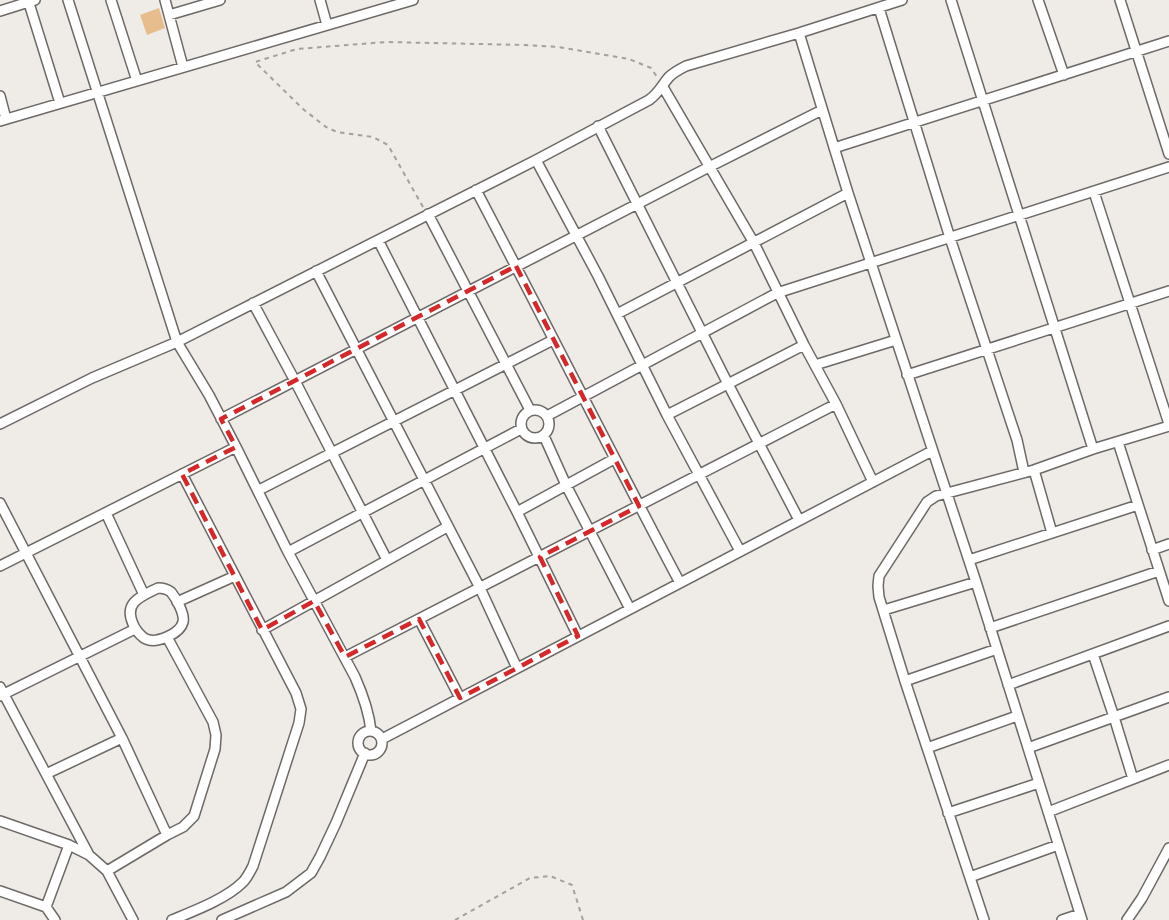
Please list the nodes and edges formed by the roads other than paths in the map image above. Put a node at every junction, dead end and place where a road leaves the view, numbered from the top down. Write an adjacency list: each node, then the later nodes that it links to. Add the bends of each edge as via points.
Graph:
1 (68, 0): 23 (street)
2 (111, 0): 21 (street)
3 (165, 0): 14 (street)
4 (220, 0): 14 (street)
5 (320, 0): 15 (street)
6 (413, 0): 15 (street)
7 (903, 0): 12 (street)
8 (951, 0): 25 (street)
9 (1038, 0): 20 (street)
10 (1120, 0): 18 (street)
11 (30, 1): 13 (street); 26 (street)
12 (879, 8): 16 (street); 29 (street)
13 (0, 11)
14 (169, 15): 19 (street)
15 (327, 25): 19 (street)
16 (798, 33): 22 (street, via 686,66 676,70); 27 (street)
17 (1169, 41): 18 (street)
18 (1137, 52): 20 (street); 32 (street)
19 (183, 67): 21 (street)
20 (1064, 75): 25 (street)
21 (137, 81): 23 (street)
22 (663, 87): 30 (street, via 649,100); 34 (street)
23 (97, 93): 26 (street); 61 (street)
24 (0, 96): 28 (street)
25 (983, 101): 29 (street); 41 (street)
26 (60, 103): 28 (street)
27 (822, 110): 31 (street); 34 (street)
28 (3, 120)
29 (915, 122): 31 (street); 43 (street)
30 (598, 126): 33 (street); 39 (street)
31 (834, 148): 38 (street)
32 (1169, 154)
33 (536, 160): 36 (street); 42 (street)
34 (709, 167): 39 (street); 45 (street)
35 (1169, 167): 37 (street)
36 (476, 190): 40 (street); 47 (street)
37 (1094, 192): 41 (street); 54 (street)
38 (848, 193): 45 (street); 46 (street)
39 (637, 204): 42 (street); 49 (street)
40 (428, 214): 44 (street); 50 (street)
41 (1019, 216): 43 (street); 57 (street)
42 (576, 235): 47 (street); 55 (street)
43 (950, 238): 46 (street); 64 (street)
44 (378, 240): 48 (street); 56 (street)
45 (754, 243): 49 (street); 52 (street)
46 (871, 263): 52 (street); 60 (street)
47 (516, 266): 50 (street); 59 (street)
48 (316, 271): 53 (street); 63 (street)
49 (677, 283): 55 (street); 58 (street)
50 (469, 291): 56 (street); 65 (street)
51 (1169, 291): 54 (street)
52 (777, 293): 58 (street); 62 (street)
53 (253, 303): 61 (street); 69 (street)
54 (1131, 303): 57 (street); 80 (street)
55 (617, 314): 66 (street)
56 (418, 317): 63 (street); 71 (street)
57 (1054, 328): 64 (street); 87 (street)
58 (703, 333): 66 (street); 70 (street)
59 (553, 340): 65 (street); 72 (street)
60 (896, 340): 67 (street); 68 (street)
61 (177, 342): 77 (street); 79 (street, via 92,378)
62 (804, 345): 67 (street); 70 (street)
63 (356, 349): 69 (street); 78 (street)
64 (986, 350): 68 (street); 91 (street)
65 (507, 364): 71 (street); 74 (street)
66 (642, 365): 72 (street); 75 (street)
67 (815, 365): 73 (street)
68 (907, 375): 88 (street)
69 (295, 381): 77 (street); 89 (street)
70 (728, 384): 75 (street); 84 (street)
71 (456, 390): 78 (street); 86 (street)
72 (582, 397): 76 (street); 90 (street)
73 (836, 404): 84 (street); 95 (street)
74 (530, 410): 76 (street, via 542,411); 81 (street, via 520,422)
75 (667, 415): 93 (street)
76 (547, 416): 82 (street, via 548,430)
77 (222, 419): 85 (street)
78 (394, 422): 89 (street); 94 (street)
79 (0, 424)
80 (1169, 425): 83 (street)
81 (521, 429): 82 (street, via 535,439); 86 (street)
82 (544, 436): 96 (street)
83 (1118, 442): 87 (street); 100 (street)
84 (759, 444): 93 (street); 105 (street)
85 (236, 447): 92 (street); 97 (street)
86 (484, 448): 94 (street); 103 (street)
87 (1093, 449): 91 (street)
88 (932, 451): 95 (street); 98 (street)
89 (332, 453): 97 (street); 102 (street)
90 (614, 459): 96 (street); 101 (street)
91 (1029, 471): 98 (street); 108 (street)
92 (182, 474): 104 (street); 119 (street)
93 (699, 475): 101 (street); 111 (street)
94 (425, 480): 102 (street); 106 (street)
95 (873, 482): 105 (street)
96 (566, 485): 103 (street); 107 (street)
97 (259, 490): 113 (street)
98 (947, 494): 116 (street); 128 (street, via 927,502 879,576 879,597)
99 (0, 503): 112 (street)
100 (1138, 505): 108 (street); 110 (street)
101 (639, 506): 107 (street); 121 (street)
102 (363, 512): 113 (street); 115 (street)
103 (517, 512): 114 (street)
104 (105, 513): 112 (street); 123 (street)
105 (799, 520): 111 (street)
106 (447, 527): 115 (street); 122 (street)
107 (589, 531): 114 (street); 127 (street)
108 (1052, 533): 116 (street)
109 (1169, 544): 110 (street)
110 (1152, 550): 118 (street)
111 (740, 551): 121 (street)
112 (25, 552): 117 (street); 138 (street)
113 (288, 552): 124 (street)
114 (540, 557): 122 (street); 134 (street)
115 (387, 560): 124 (street)
116 (969, 560): 120 (street)
117 (0, 566)
118 (1159, 571): 125 (street); 131 (street)
119 (235, 576): 126 (street); 133 (street)
120 (976, 582): 128 (street); 131 (street)
121 (680, 583): 127 (street)
122 (480, 588): 129 (street); 140 (street)
123 (144, 595): 126 (street, via 164,588); 132 (street, via 129,610)
124 (314, 601): 133 (street); 139 (street)
125 (1169, 601)
126 (177, 602): 135 (street, via 183,623)
127 (630, 609): 134 (street)
128 (884, 610): 141 (street)
129 (419, 619): 139 (street); 145 (street)
130 (1169, 626): 137 (street)
131 (990, 628): 136 (street)
132 (135, 629): 135 (street, via 149,640); 138 (street)
133 (262, 630): 173 (street, via 296,693 301,709 299,723 253,866 245,880 235,889)
134 (578, 636): 140 (street)
135 (167, 637): 161 (street, via 213,722 216,735 194,816)
136 (997, 649): 141 (street); 142 (street)
137 (1093, 654): 142 (street); 147 (street)
138 (79, 656): 143 (street); 149 (street)
139 (345, 657): 148 (street, via 364,697)
140 (517, 668): 145 (street)
141 (905, 681): 151 (street)
142 (1008, 685): 146 (street)
143 (1, 693): 155 (street)
144 (1169, 697): 147 (street)
145 (460, 698): 150 (street)
146 (1017, 716): 151 (street); 152 (street)
147 (1114, 717): 152 (street); 156 (street)
148 (371, 731): 150 (street); 153 (street, via 364,733 358,743)
149 (122, 738): 155 (street); 161 (street)
150 (381, 739): 153 (street, via 380,750)
151 (927, 748): 159 (street)
152 (1028, 748): 157 (street)
153 (365, 753): 174 (street, via 311,873 286,892)
154 (1169, 765): 156 (street)
155 (46, 774): 165 (street)
156 (1133, 779): 158 (street)
157 (1039, 783): 158 (street); 159 (street)
158 (1048, 812): 163 (street)
159 (948, 813): 167 (street)
160 (0, 821): 162 (street)
161 (166, 835): 166 (street)
162 (69, 845): 165 (street); 169 (street)
163 (1058, 845): 167 (street); 170 (street)
164 (1169, 848): 177 (street)
165 (89, 855): 166 (street)
166 (107, 871): 172 (street)
167 (970, 877): 175 (street)
168 (0, 891): 169 (street)
169 (46, 907): 171 (street)
170 (1081, 917): 176 (street)
171 (55, 920)
172 (133, 920)
173 (172, 920)
174 (222, 920)
175 (984, 920)
176 (1062, 920)
177 (1127, 920)

